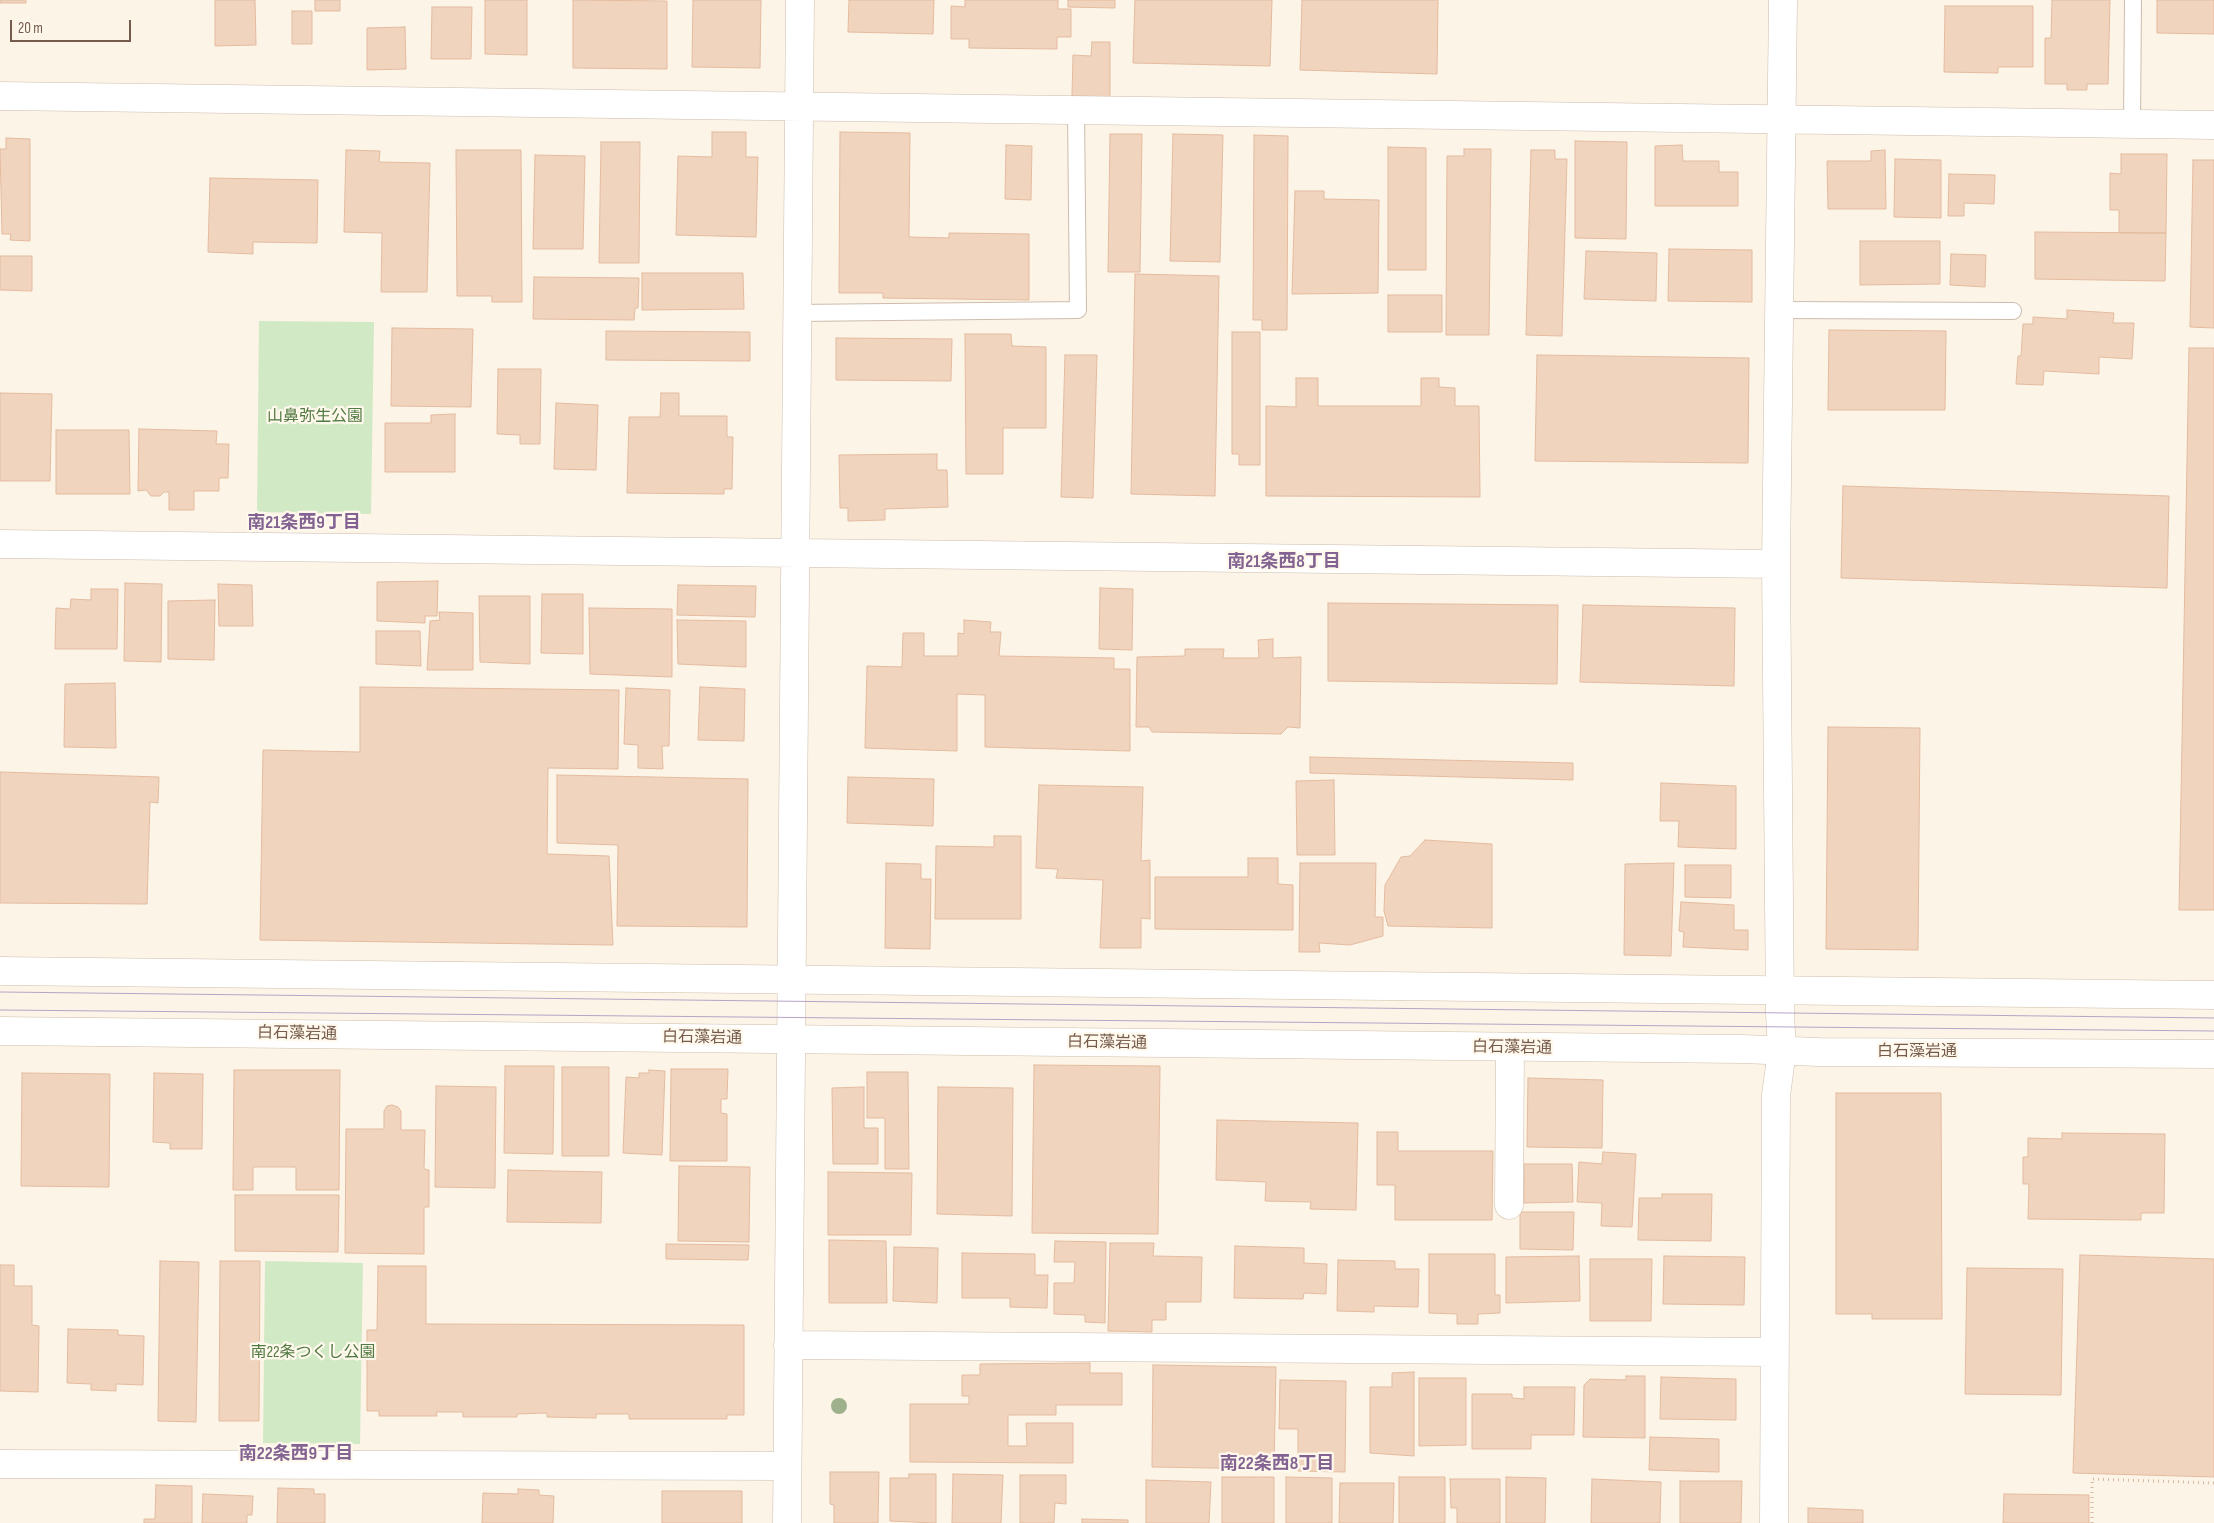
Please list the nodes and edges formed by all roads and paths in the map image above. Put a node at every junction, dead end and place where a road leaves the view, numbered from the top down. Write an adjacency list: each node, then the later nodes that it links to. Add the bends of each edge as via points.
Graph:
1 (800, 0): 5 (street)
2 (1783, 0): 7 (street)
3 (2133, 0): 8 (lane)
4 (0, 96): 5 (street)
5 (799, 106): 6 (street); 12 (street)
6 (1076, 110): 7 (street); 12 (lane, via 1078,310)
7 (1780, 119): 8 (street); 10 (street)
8 (2132, 124): 9 (street)
9 (2214, 125)
10 (1778, 310): 11 (lane); 15 (street)
11 (2013, 311)
12 (797, 313): 14 (street)
13 (0, 544): 14 (street)
14 (795, 553): 15 (street); 17 (street)
15 (1776, 564): 18 (street)
16 (0, 971): 17 (street)
17 (791, 980): 18 (street); 21 (street)
18 (1780, 990): 19 (street); 23 (street)
19 (2214, 995)
20 (0, 1031): 21 (street, 白石藻岩通)
21 (790, 1039): 22 (street, 白石藻岩通); 26 (street)
22 (1510, 1048): 23 (street, 白石藻岩通); 25 (street)
23 (1782, 1051): 24 (street, 白石藻岩通); 27 (street, via 1776,1095)
24 (2214, 1054)
25 (1509, 1205)
26 (788, 1345): 27 (street); 29 (street)
27 (1775, 1352): 32 (street)
28 (0, 1464): 29 (street)
29 (787, 1466): 31 (street)
30 (2214, 1482): 33 (path, via 2092,1479)
31 (787, 1523)
32 (1774, 1523)
33 (2092, 1523)

